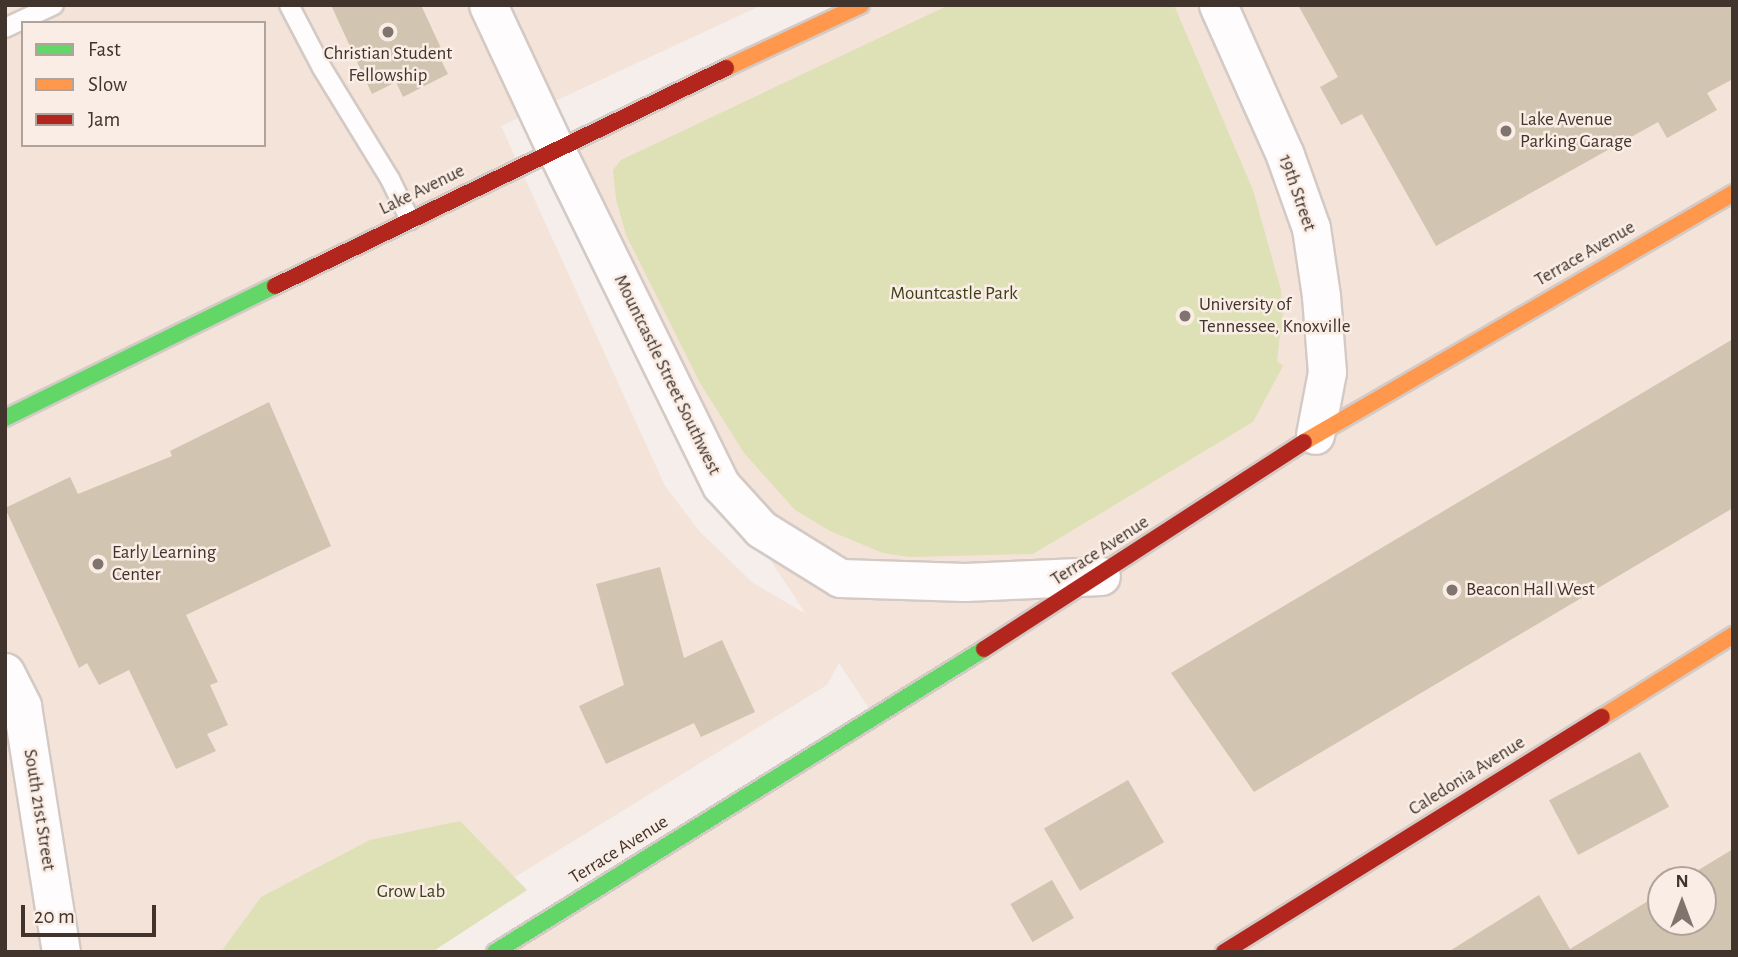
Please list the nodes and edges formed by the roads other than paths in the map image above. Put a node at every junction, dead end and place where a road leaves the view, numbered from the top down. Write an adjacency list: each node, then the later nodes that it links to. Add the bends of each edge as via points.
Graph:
1 (54, 5): 6 (lane)
2 (289, 5): 9 (lane)
3 (488, 5): 7 (street, Mountcastle Street Southwest)
4 (861, 5): 7 (street, Lake Avenue)
5 (1218, 5): 11 (street, 19th Street, via 1285,155 1311,228 1326,372)
6 (5, 28)
7 (555, 148): 9 (street, Lake Avenue); 12 (street, Mountcastle Street Southwest, via 721,485 761,529 839,578 965,582)
8 (1733, 192): 11 (street, Terrace Avenue)
9 (410, 220): 10 (street, Lake Avenue)
10 (5, 418)
11 (1315, 435): 12 (street, Terrace Avenue)
12 (1101, 576): 16 (street, Terrace Avenue)
13 (1733, 635): 17 (street, Caledonia Avenue)
14 (5, 672): 15 (street, South 21st Street, via 22,706)
15 (61, 952)
16 (495, 952)
17 (1224, 952)

